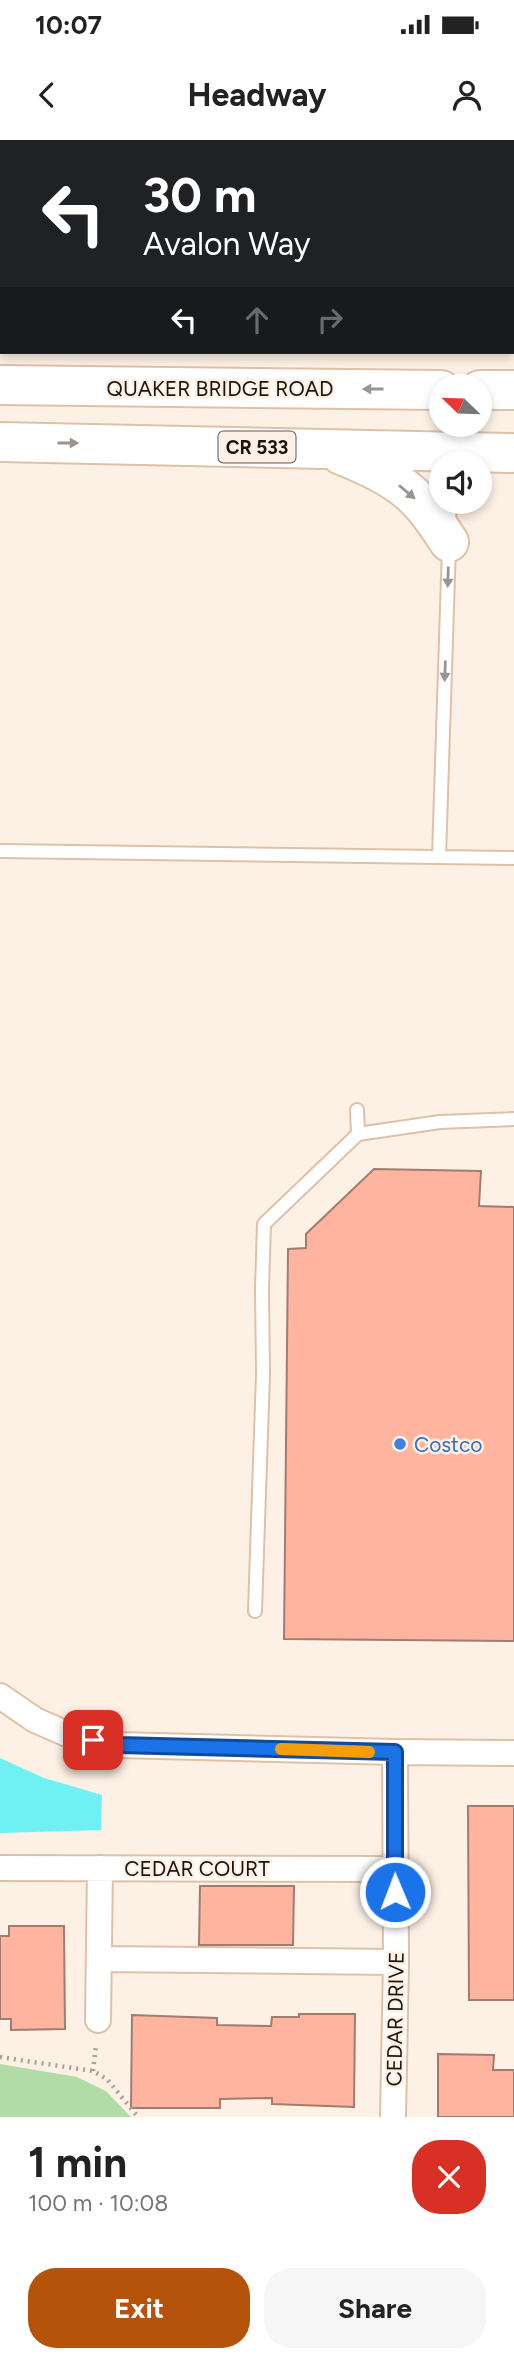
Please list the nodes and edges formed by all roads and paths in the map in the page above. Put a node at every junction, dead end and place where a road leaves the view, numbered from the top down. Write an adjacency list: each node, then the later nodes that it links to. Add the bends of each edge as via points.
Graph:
1 (0, 385): 2 (main road, QUAKER BRIDGE ROAD, one-way to 1)
2 (429, 390)
3 (492, 390): 4 (main road)
4 (514, 390)
5 (0, 442): 7 (main road, CR 533, one-way to 7)
6 (452, 447): 7 (main road, CR 533); 8 (main road, CR 533)
7 (326, 449): 10 (main road, one-way to 10, via 366,465 408,490)
8 (514, 453)
9 (450, 514): 10 (lane)
10 (449, 542): 12 (lane, one-way to 12)
11 (0, 851): 12 (lane)
12 (439, 857): 13 (lane)
13 (514, 858)
14 (357, 1110): 16 (lane)
15 (514, 1119): 16 (lane, via 440,1122)
16 (358, 1134): 17 (lane, via 264,1224)
17 (255, 1611)
18 (0, 1696): 19 (street, via 35,1720 67,1734 118,1745)
19 (395, 1752): 20 (street); 23 (street, CEDAR DRIVE)
20 (514, 1753)
21 (0, 1868): 22 (street, CEDAR COURT)
22 (100, 1868): 23 (street, CEDAR COURT); 24 (street)
23 (394, 1869): 25 (street, CEDAR DRIVE)
24 (99, 1959): 25 (street); 26 (street)
25 (396, 1962): 29 (street, CEDAR DRIVE)
26 (98, 2020)
27 (0, 2057): 28 (path, via 93,2071 107,2079)
28 (138, 2117)
29 (393, 2117)

